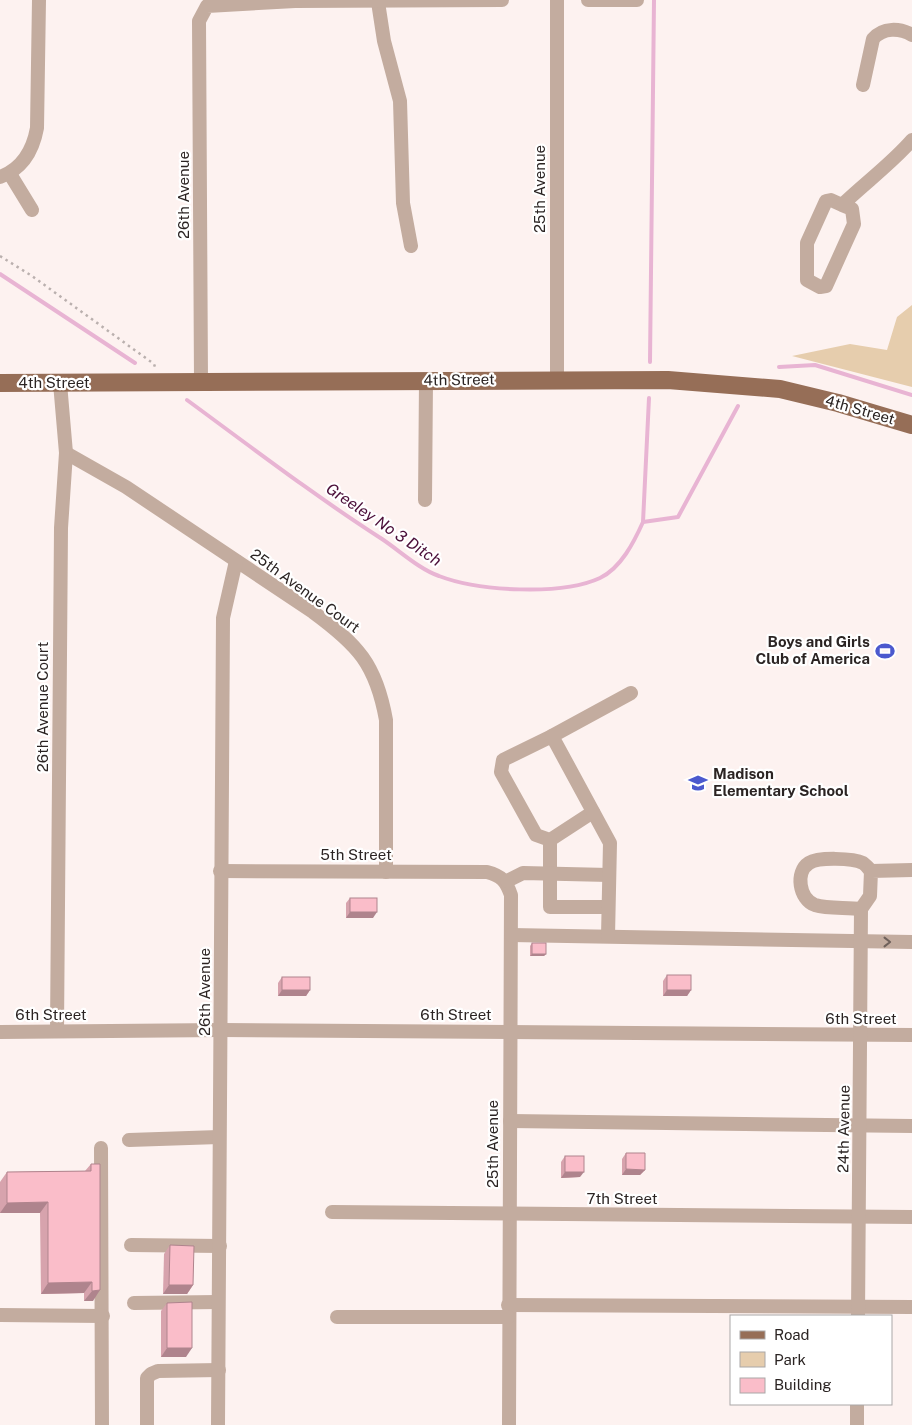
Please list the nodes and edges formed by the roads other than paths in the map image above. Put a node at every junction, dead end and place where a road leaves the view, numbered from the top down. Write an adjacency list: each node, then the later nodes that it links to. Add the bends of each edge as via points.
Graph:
1 (39, 0): 10 (street, via 37,128 29,154)
2 (502, 0): 6 (street)
3 (557, 0): 14 (street, 25th Avenue)
4 (588, 0): 5 (street)
5 (636, 1)
6 (378, 2): 13 (street, via 384,41 400,101 403,203); 16 (street, 26th Avenue, via 228,3 207,6 199,21)
7 (912, 35): 8 (street, via 896,29 878,34 873,39)
8 (863, 84)
9 (912, 140): 11 (street, via 894,162 869,179)
10 (5, 175): 12 (street)
11 (842, 205): 11 (street, via 826,201 807,243 807,280 820,287 826,286 854,224 852,209)
12 (32, 210)
13 (411, 246)
14 (557, 379): 15 (main road, 4th Street); 19 (main road, 4th Street, via 741,384 780,389)
15 (426, 380): 16 (main road, 4th Street); 21 (street)
16 (201, 381): 18 (main road, 4th Street)
17 (0, 383): 18 (main road, 4th Street)
18 (60, 383): 20 (street, 26th Avenue Court)
19 (912, 424)
20 (66, 452): 22 (street, 25th Avenue Court, via 126,487); 41 (street, 26th Avenue Court, via 61,528)
21 (425, 500)
22 (236, 561): 28 (street, 26th Avenue, via 223,618); 30 (street, 25th Avenue Court, via 339,631 373,672 386,720)
23 (631, 693): 24 (street)
24 (552, 736): 25 (street); 26 (street, via 503,760 501,772 536,835)
25 (593, 812): 26 (street); 32 (street, via 610,842)
26 (550, 840): 31 (street)
27 (912, 870): 29 (street)
28 (220, 871): 30 (street, 5th Street); 40 (street, 26th Avenue)
29 (871, 871): 35 (street, via 870,896); 35 (street, via 862,862 825,859 808,864 802,874 802,890 807,900 816,905)
30 (386, 872): 33 (street, 5th Street, via 492,873)
31 (550, 874): 32 (street); 33 (street, via 523,873); 34 (street, via 550,907)
32 (609, 875): 34 (street)
33 (506, 881): 36 (street, 25th Avenue, via 511,895)
34 (608, 908): 37 (street)
35 (862, 909): 38 (street, 24th Avenue)
36 (511, 935): 37 (street); 43 (street, 25th Avenue)
37 (608, 936): 38 (street)
38 (862, 942): 39 (street, one-way to 39); 44 (street, 24th Avenue)
39 (912, 942)
40 (221, 1030): 41 (street, 6th Street); 43 (street, 6th Street); 49 (street, 26th Avenue)
41 (57, 1031): 42 (street, 6th Street)
42 (0, 1032)
43 (510, 1032): 44 (street, 6th Street); 46 (street, 25th Avenue)
44 (861, 1035): 45 (street, 6th Street); 47 (street, 24th Avenue)
45 (912, 1036)
46 (510, 1120): 47 (street); 53 (street, 25th Avenue)
47 (860, 1126): 48 (street); 54 (street, 24th Avenue)
48 (912, 1126)
49 (219, 1137): 50 (street); 57 (street, 26th Avenue)
50 (129, 1140)
51 (101, 1148): 64 (street)
52 (332, 1212): 53 (street, 7th Street)
53 (509, 1214): 54 (street, 7th Street); 61 (street, 25th Avenue)
54 (859, 1216): 55 (street, 7th Street); 62 (street, 24th Avenue)
55 (912, 1217)
56 (131, 1245): 57 (street)
57 (220, 1246): 58 (street, 26th Avenue)
58 (218, 1302): 59 (street); 66 (street, 26th Avenue)
59 (134, 1304)
60 (912, 1307): 62 (street)
61 (508, 1311): 62 (street); 65 (street); 71 (street, 25th Avenue)
62 (858, 1311)
63 (0, 1315): 64 (street)
64 (103, 1316): 68 (street)
65 (337, 1317)
66 (219, 1370): 69 (street, via 158,1371 151,1374 147,1378); 70 (street, 26th Avenue)
67 (857, 1405): 72 (street)
68 (102, 1425)
69 (147, 1425)
70 (218, 1425)
71 (509, 1425)
72 (857, 1425)

